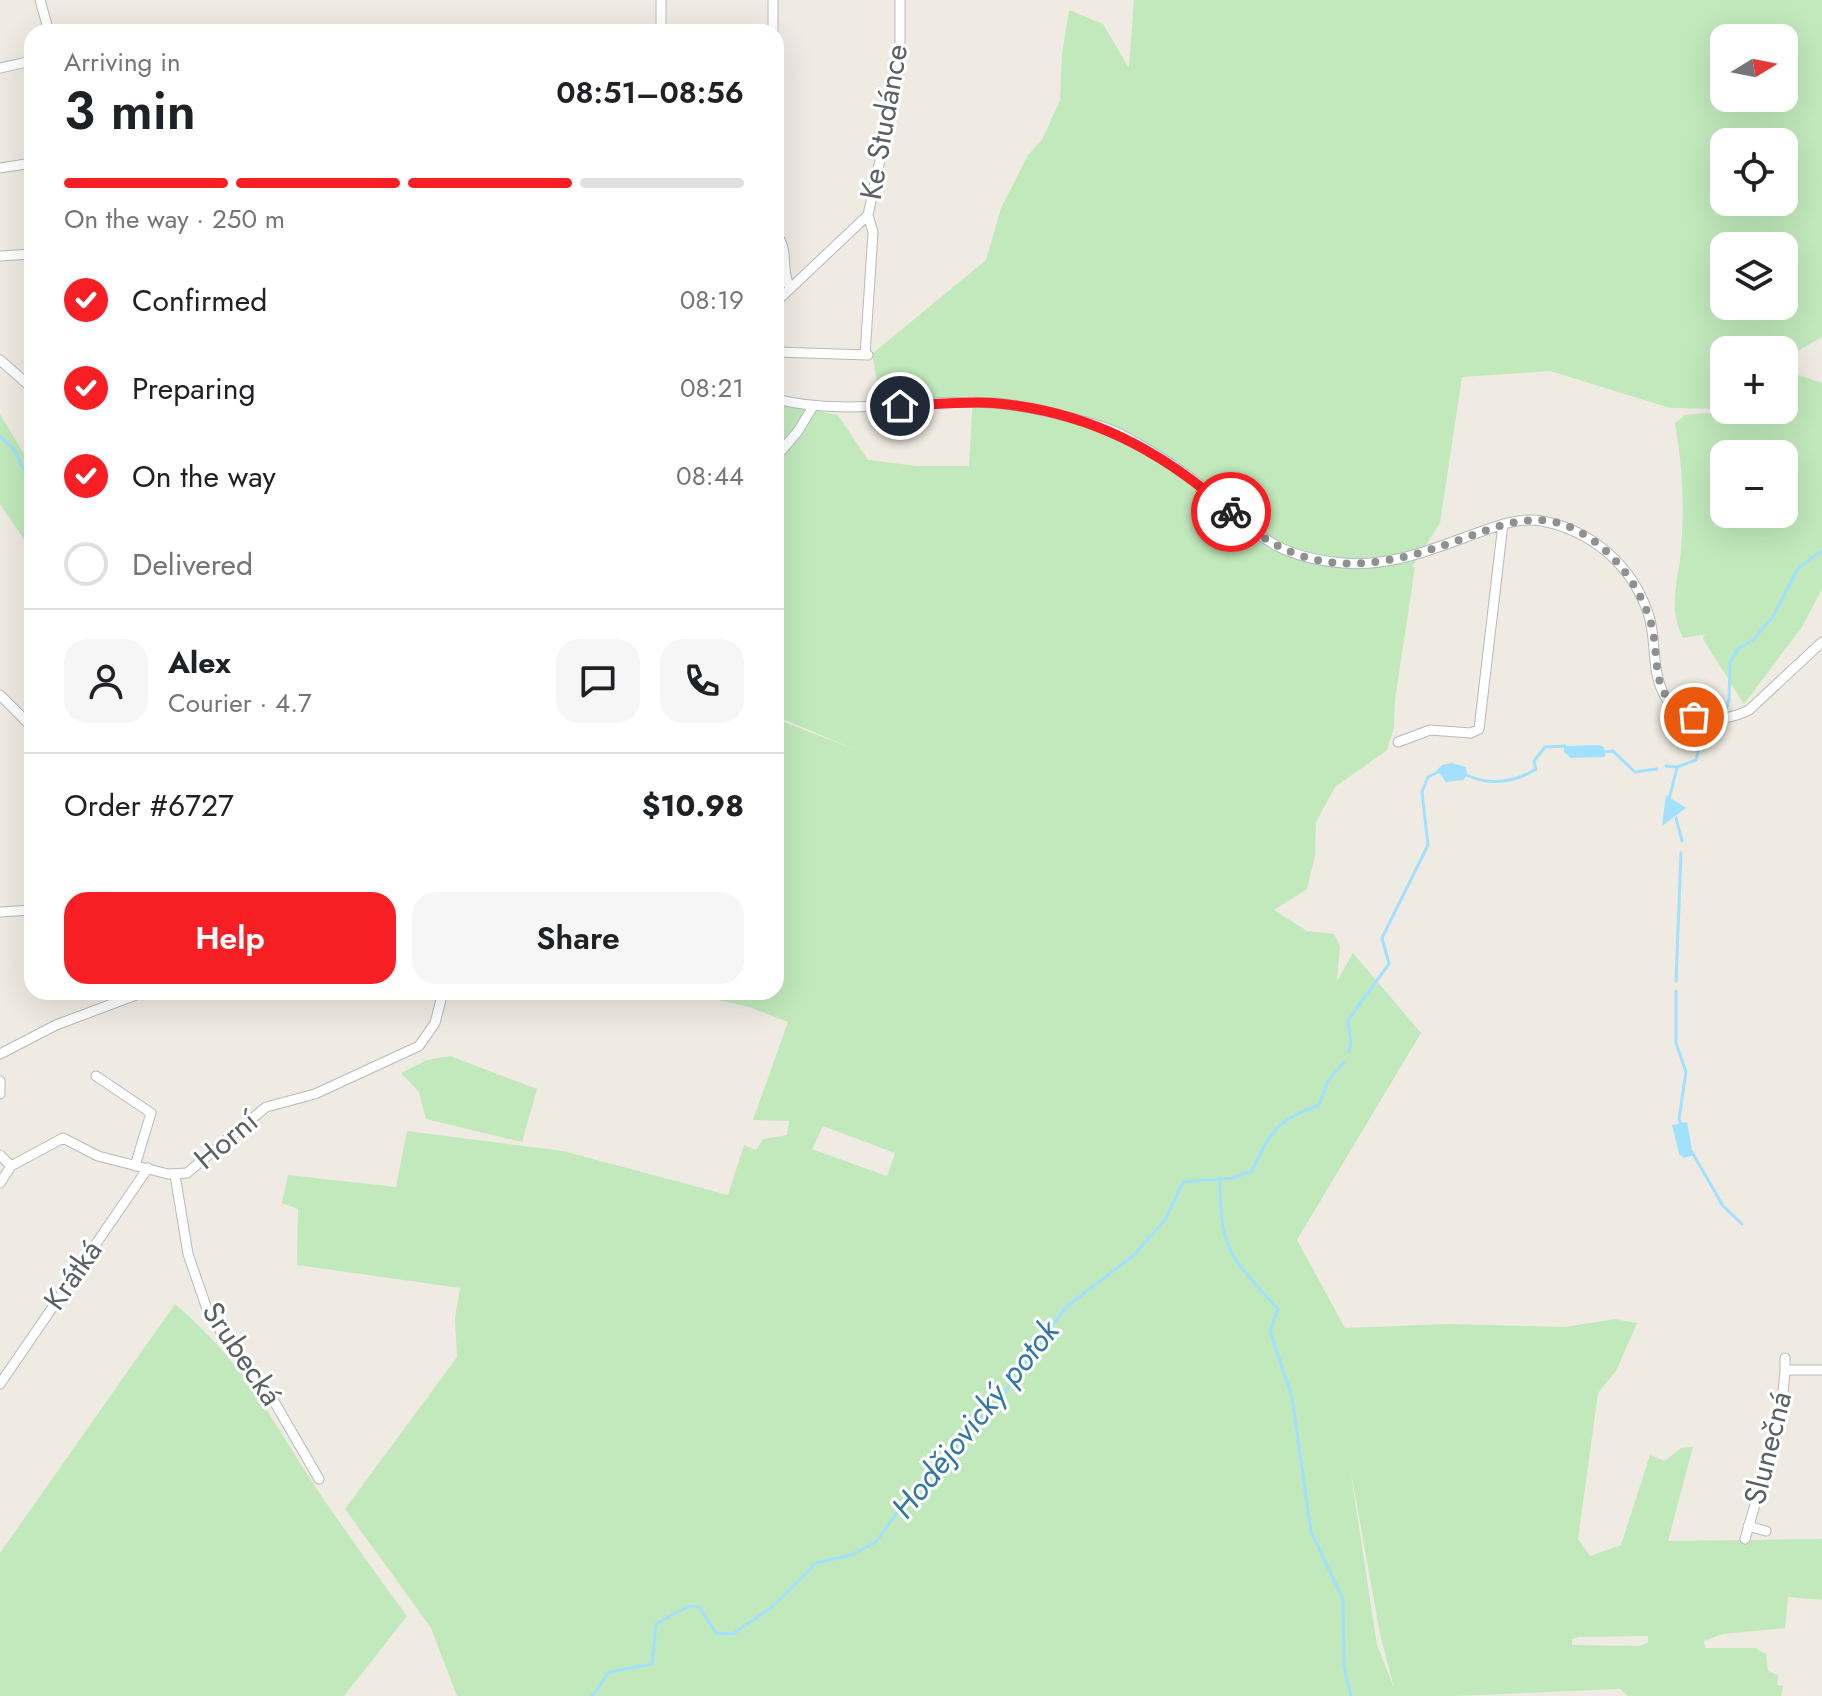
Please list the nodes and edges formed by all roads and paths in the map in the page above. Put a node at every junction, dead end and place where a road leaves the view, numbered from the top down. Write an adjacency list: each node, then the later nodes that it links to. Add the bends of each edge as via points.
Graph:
1 (40, 0): 5 (street)
2 (661, 0): 6 (street)
3 (773, 0): 7 (street)
4 (900, 0): 12 (street, Ke Studánce, via 900,68)
5 (47, 24)
6 (661, 24)
7 (773, 24)
8 (24, 63): 9 (street)
9 (0, 68)
10 (24, 164): 11 (street)
11 (0, 168)
12 (868, 215): 18 (street, Ke Studánce); 20 (street, via 873,232 866,355)
13 (784, 244): 17 (street)
14 (24, 254): 15 (street)
15 (0, 256)
16 (784, 276): 18 (street)
17 (784, 276)
18 (790, 288): 19 (street, Ke Studánce)
19 (784, 294)
20 (784, 352)
21 (0, 360): 22 (street)
22 (24, 381)
23 (784, 401): 24 (street)
24 (812, 408): 25 (street); 26 (street, via 959,403 1041,409 1115,431 1202,486 1259,538 1314,559 1380,563)
25 (784, 448)
26 (1503, 524): 27 (street, via 1536,520 1571,527 1621,564 1649,615 1661,689 1677,710 1694,717 1722,719 1749,710); 30 (street, via 1479,729 1430,730)
27 (1822, 642)
28 (0, 695): 29 (street)
29 (24, 719)
30 (1398, 742)
31 (24, 910): 32 (street)
32 (0, 912)
33 (120, 1000): 35 (street)
34 (441, 1000): 43 (street, Horní, via 435,1023 419,1046 315,1094 266,1107 193,1169)
35 (0, 1054)
36 (96, 1076): 41 (street, via 151,1113)
37 (0, 1081): 38 (street)
38 (0, 1094)
39 (0, 1155): 40 (street)
40 (11, 1166): 41 (street, Horní, via 63,1138 98,1156); 44 (street)
41 (135, 1166): 42 (street, Horní)
42 (148, 1168): 43 (street, Horní); 48 (street, Krátká)
43 (175, 1175): 49 (street, Srubecká, via 188,1254 207,1309 275,1403)
44 (0, 1183)
45 (1785, 1358): 46 (street, Slunečná)
46 (1785, 1370): 47 (street, Slunečná); 50 (street, Slunečná, via 1781,1416)
47 (1822, 1370)
48 (0, 1384)
49 (319, 1479)
50 (1748, 1526): 51 (street, Slunečná); 52 (street, Slunečná)
51 (1766, 1531)
52 (1745, 1539)

